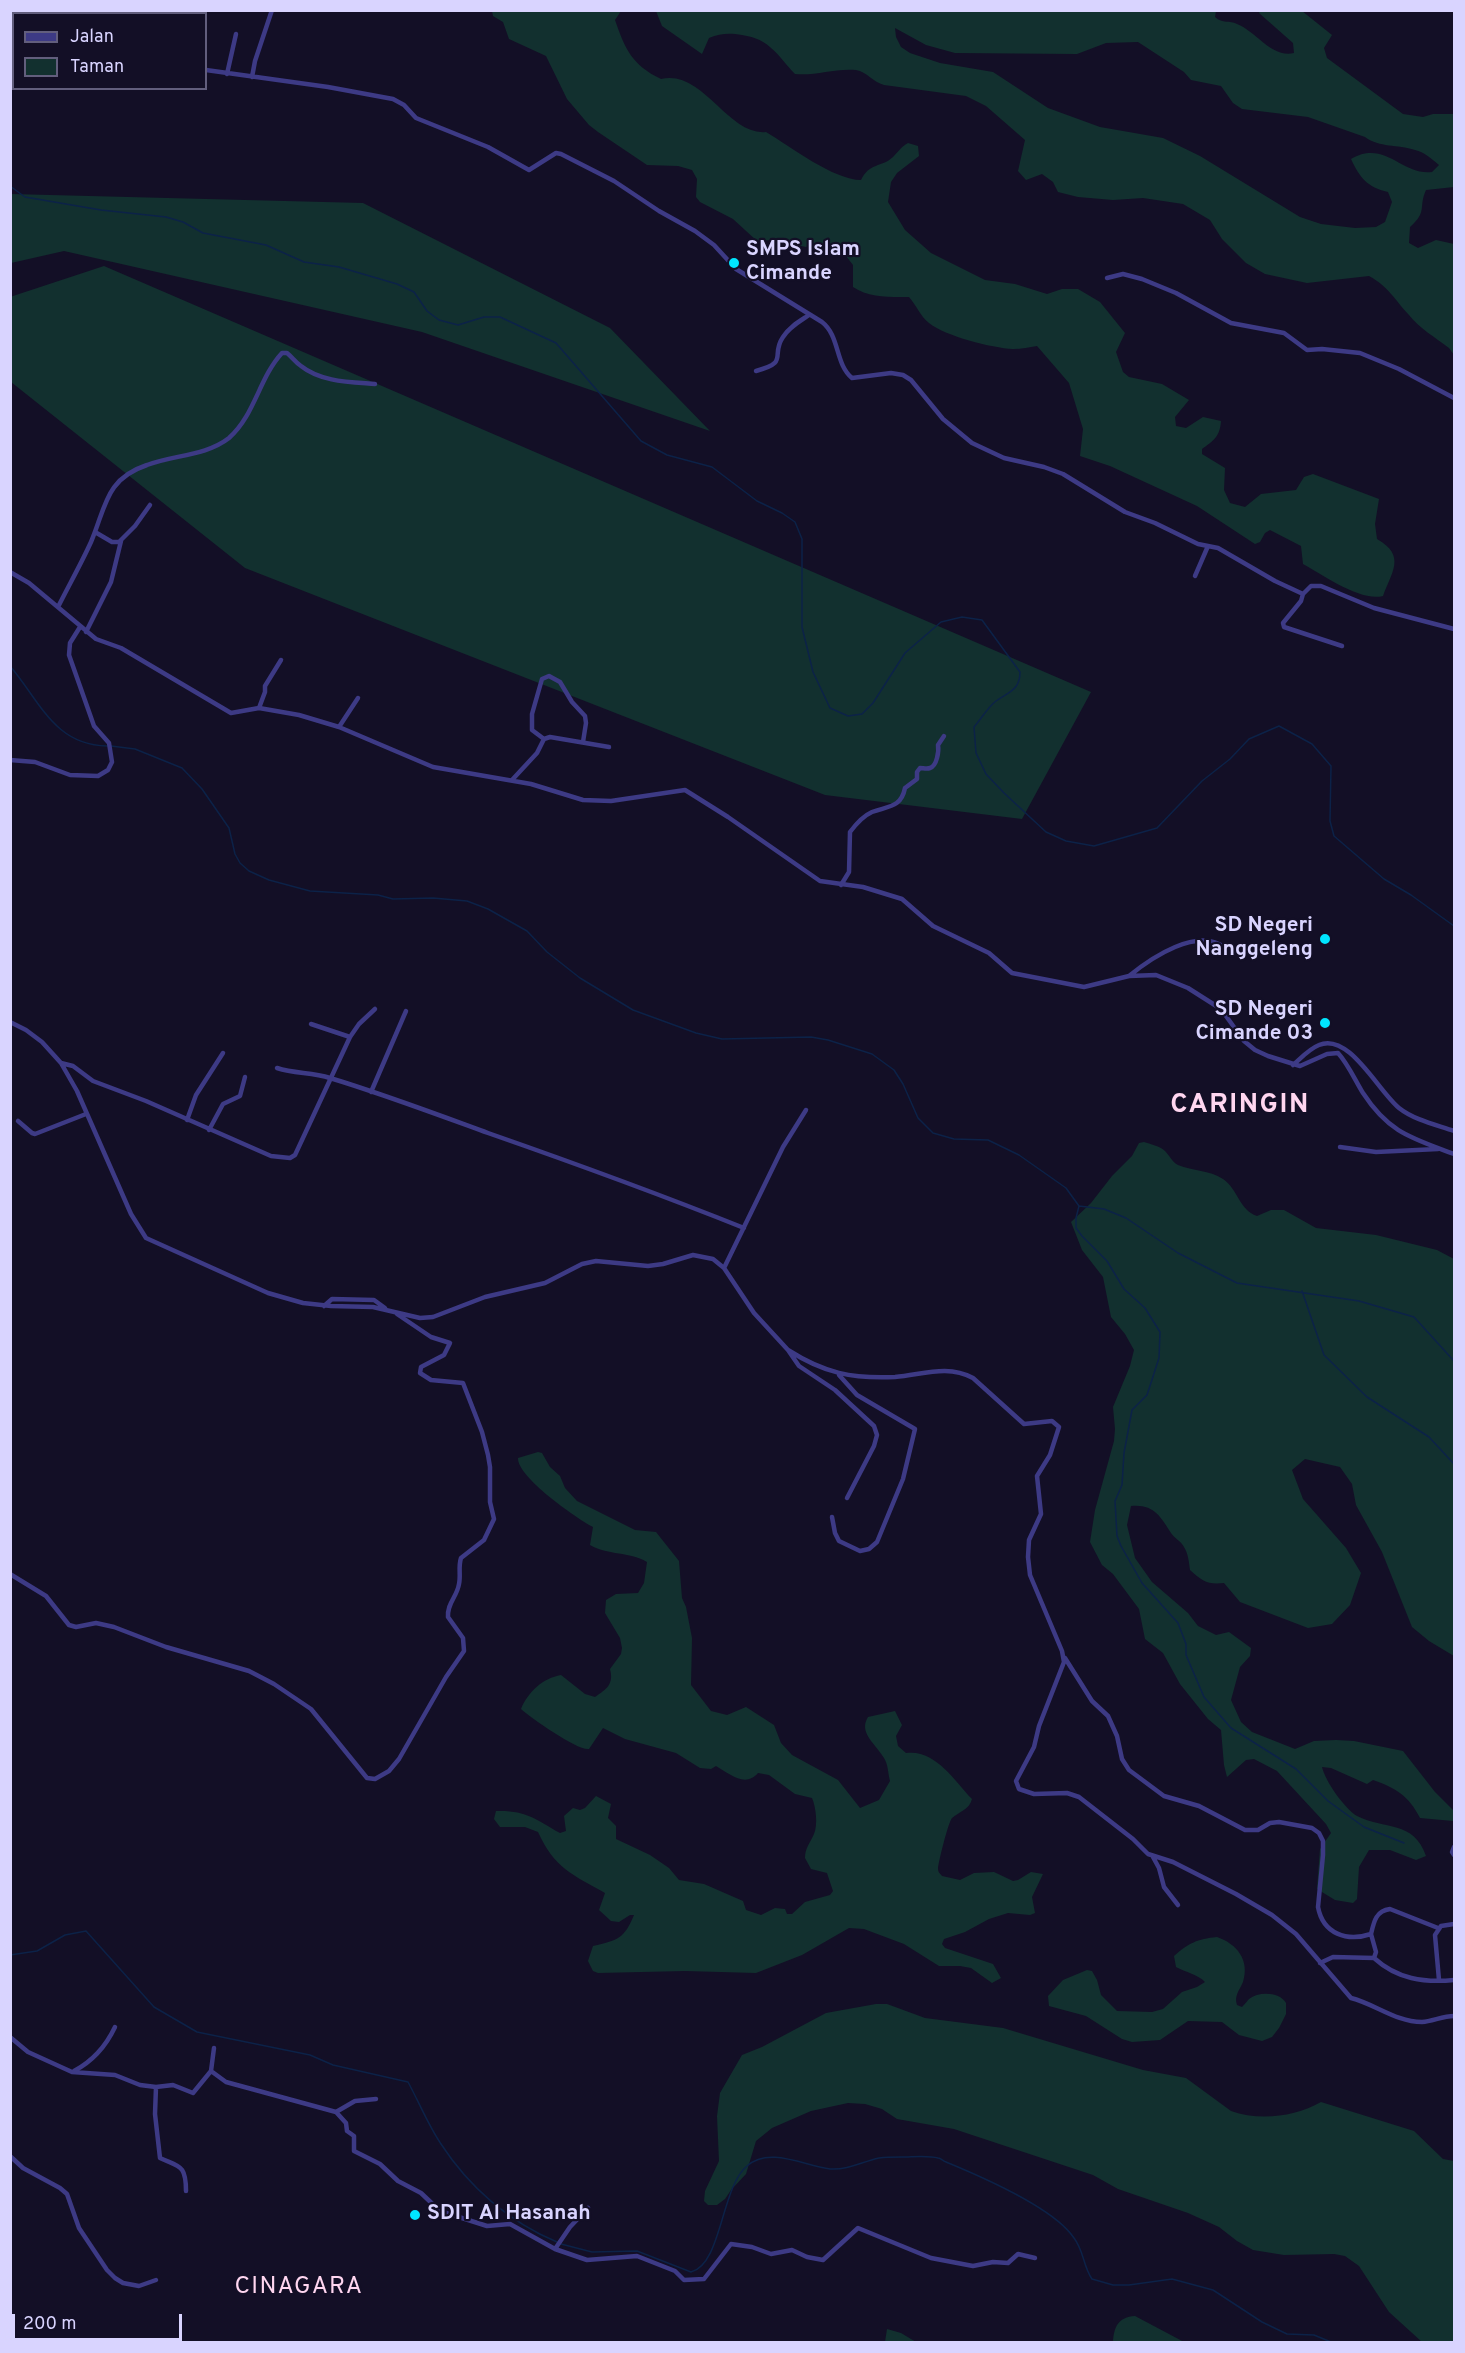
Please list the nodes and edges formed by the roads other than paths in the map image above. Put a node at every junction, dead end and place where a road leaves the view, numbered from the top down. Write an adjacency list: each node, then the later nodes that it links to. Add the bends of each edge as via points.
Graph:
1 (272, 10): 5 (street)
2 (236, 34): 4 (street)
3 (207, 70): 4 (street)
4 (227, 74): 5 (street)
5 (252, 77): 7 (street, via 393,99 416,118 488,147 528,170 556,153 561,154 632,191 699,234 736,269)
6 (1107, 278): 10 (street, via 1123,274 1142,279 1231,323 1284,333 1307,350 1360,353)
7 (809, 315): 8 (street, via 784,335 777,362); 14 (street, via 831,331 852,378 903,375 950,426 972,443 1004,458 1063,474 1125,513)
8 (756, 371)
9 (375, 384): 12 (street, via 317,375 300,366 287,352 282,353 235,432 213,448 145,465 119,480 106,499)
10 (1455, 398)
11 (150, 505): 13 (street)
12 (95, 532): 13 (street, via 111,542); 18 (street)
13 (121, 541): 21 (street, via 111,582)
14 (1208, 546): 16 (street); 17 (street)
15 (10, 572): 18 (street, via 29,582)
16 (1195, 576)
17 (1303, 594): 20 (street, via 1311,586 1321,586 1374,608); 22 (street, via 1284,627)
18 (58, 607): 19 (street)
19 (80, 627): 21 (street); 31 (street, via 70,644 69,655 94,726 109,746 110,767 98,776 70,775 35,762)
20 (1455, 629)
21 (86, 632): 25 (street, via 126,651 228,712)
22 (1342, 646)
23 (281, 660): 25 (street, via 265,686)
24 (358, 698): 26 (street)
25 (259, 708): 26 (street)
26 (339, 727): 32 (street, via 434,767)
27 (944, 736): 33 (street, via 934,765 920,768 917,779 905,788 896,805 865,816 850,832 849,872)
28 (544, 739): 29 (street); 29 (street, via 532,730 532,714 542,679 549,676 560,682 585,716); 32 (street, via 537,753)
29 (583, 742): 30 (street)
30 (609, 747)
31 (10, 760)
32 (512, 780): 33 (street, via 598,801 685,790 820,881)
33 (841, 885): 35 (street, via 902,899 933,926 989,954 1004,968 1020,975 1084,987)
34 (1225, 948): 35 (street, via 1209,939 1180,946 1148,960)
35 (1129, 976): 43 (street, via 1156,975 1188,988 1221,1009 1244,1041)
36 (375, 1010): 40 (street)
37 (406, 1011): 47 (street)
38 (10, 1022): 42 (street, via 42,1042)
39 (311, 1024): 40 (street)
40 (350, 1037): 46 (street)
41 (223, 1053): 50 (street, via 196,1095)
42 (61, 1063): 49 (street); 50 (street, via 73,1066 93,1081)
43 (1293, 1065): 53 (street, via 1312,1048 1334,1043 1343,1047 1400,1109); 55 (street, via 1338,1053 1379,1116 1397,1131)
44 (277, 1068): 46 (street)
45 (245, 1077): 52 (street, via 240,1096 223,1104)
46 (330, 1078): 47 (street); 52 (street, via 290,1158 271,1156)
47 (370, 1092): 57 (street)
48 (806, 1110): 57 (street, via 783,1147)
49 (86, 1114): 51 (street, via 35,1134); 59 (street, via 146,1238 268,1293 303,1303)
50 (187, 1120): 52 (street)
51 (18, 1121)
52 (209, 1130)
53 (1455, 1131)
54 (1340, 1147): 55 (street, via 1376,1152)
55 (1440, 1149): 56 (street)
56 (1455, 1154)
57 (744, 1228): 58 (street)
58 (724, 1268): 59 (street, via 708,1256 698,1255 653,1266 596,1261 545,1283 485,1298 433,1317 410,1317); 60 (street, via 761,1322)
59 (396, 1312): 64 (street, via 431,1337 450,1343 449,1349 421,1367 420,1373 431,1380 463,1383 489,1455 494,1519 484,1540 460,1558 460,1582 450,1601 448,1617 463,1638 464,1651 389,1771 375,1779 367,1778 310,1709 249,1671 114,1627 96,1623 69,1625 46,1596)
60 (788, 1350): 61 (street); 62 (street, via 799,1366 835,1390 876,1430 870,1458)
61 (838, 1374): 63 (street, via 857,1395 915,1429 903,1479 877,1542 860,1551 839,1540); 65 (street, via 886,1377 935,1370 959,1372 973,1378 1024,1424 1057,1424 1050,1455 1037,1476 1041,1514 1029,1540 1028,1557 1030,1575)
62 (847, 1498)
63 (832, 1517)
64 (10, 1574)
65 (1065, 1658): 68 (street, via 1034,1747 1016,1785 1028,1793 1066,1793 1078,1797); 74 (street, via 1092,1701 1108,1716 1129,1770 1164,1796 1199,1806 1245,1830 1279,1822 1312,1828 1323,1841 1320,1915 1334,1933 1345,1938)
66 (1455, 1847): 67 (street)
67 (1455, 1855)
68 (1153, 1857): 69 (street, via 1164,1887); 76 (street, via 1173,1862 1272,1915 1296,1934)
69 (1178, 1905)
70 (1455, 1918): 71 (street)
71 (1447, 1924): 72 (street); 73 (street)
72 (1455, 1924)
73 (1438, 1928): 74 (street, via 1390,1909 1377,1914); 77 (street, via 1435,1935)
74 (1371, 1934): 75 (street)
75 (1374, 1958): 76 (street, via 1333,1957); 77 (street, via 1406,1978)
76 (1320, 1963): 79 (street, via 1351,1998 1383,2012 1415,2021)
77 (1439, 1980): 78 (street)
78 (1455, 1980)
79 (1455, 2016)
80 (115, 2027): 84 (street, via 99,2052)
81 (10, 2037): 84 (street, via 27,2052)
82 (214, 2048): 83 (street)
83 (211, 2071): 85 (street, via 193,2093 173,2085); 87 (street, via 226,2082)
84 (72, 2072): 85 (street, via 115,2075)
85 (156, 2087): 89 (street, via 160,2158 180,2167)
86 (376, 2099): 87 (street, via 355,2101)
87 (336, 2112): 91 (street, via 354,2136 354,2151 380,2164 440,2211 487,2226 510,2224)
88 (10, 2156): 93 (street, via 67,2194 79,2228 115,2278 139,2286)
89 (186, 2192)
90 (588, 2208): 91 (street)
91 (556, 2249): 92 (street, via 587,2260 637,2256 675,2271 684,2280 704,2279 731,2244 771,2254 792,2250 823,2260 858,2228 931,2258 973,2266 1008,2263 1018,2254)
92 (1035, 2258)
93 (156, 2280)

